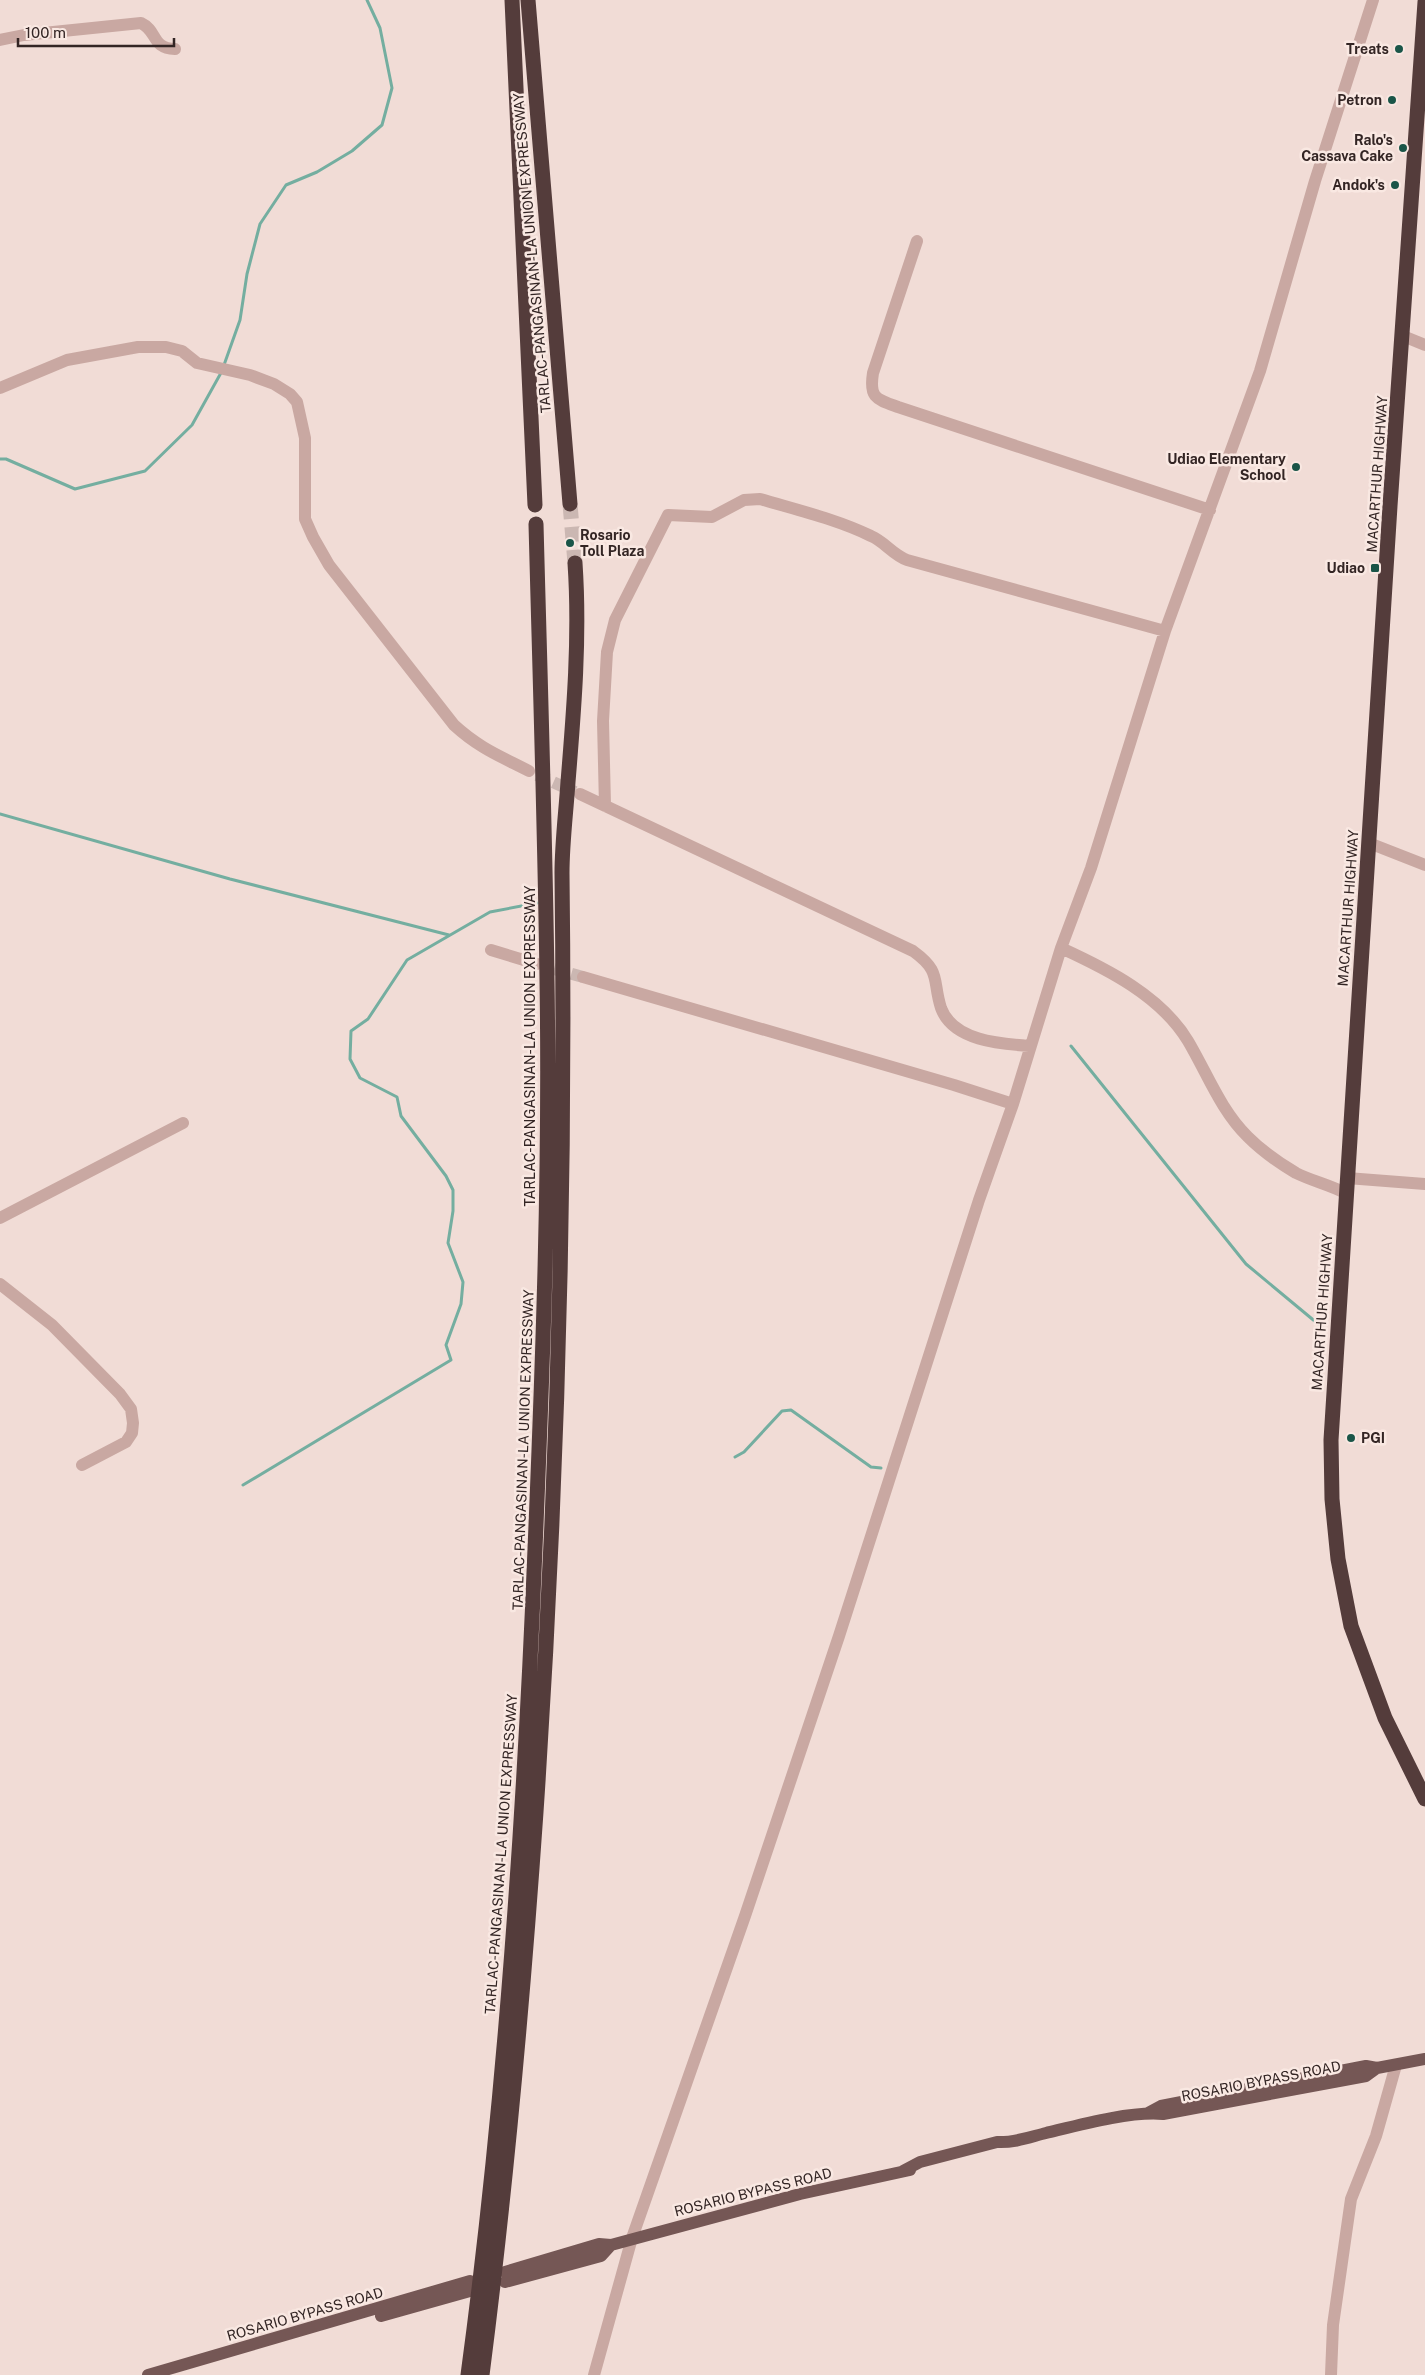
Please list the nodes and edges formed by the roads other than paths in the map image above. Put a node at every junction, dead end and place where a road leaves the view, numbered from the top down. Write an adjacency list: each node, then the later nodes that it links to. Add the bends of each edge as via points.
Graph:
1 (512, 0): 12 (highway, TARLAC-PANGASINAN-LA UNION EXPRESSWAY)
2 (528, 0): 11 (highway, TARLAC-PANGASINAN-LA UNION EXPRESSWAY)
3 (1374, 0): 13 (street, via 1315,181 1260,371)
4 (1425, 2): 8 (highway, MACARTHUR HIGHWAY)
5 (0, 40): 6 (street, via 140,23 150,30 158,44)
6 (175, 49)
7 (917, 241): 13 (street, via 872,373 870,389 874,396 898,407)
8 (1403, 336): 9 (street); 20 (highway, MACARTHUR HIGHWAY)
9 (1425, 345)
10 (0, 388): 17 (street, via 67,360 138,347 166,347 182,351 197,363 274,384 296,402 306,441 304,519 330,565 454,725 472,742)
11 (570, 504)
12 (535, 505)
13 (1210, 510): 16 (street)
14 (536, 524): 41 (highway, TARLAC-PANGASINAN-LA UNION EXPRESSWAY, via 548,983 546,1290 529,1697 511,1957 482,2264)
15 (575, 563): 42 (highway, via 578,606 562,864 559,1353 544,1695 525,1961 497,2263)
16 (1165, 631): 19 (street, via 906,560 856,529 760,499 744,500 712,517 668,515 619,612 610,638 603,722); 22 (street, via 1091,868)
17 (530, 771)
18 (580, 794): 19 (street)
19 (605, 806): 26 (street, via 913,952 933,970 942,1008 952,1023 990,1042)
20 (1369, 843): 21 (street); 30 (highway, MACARTHUR HIGHWAY)
21 (1425, 864)
22 (1061, 948): 26 (street); 30 (street, via 1096,964 1124,982 1172,1020 1187,1039 1227,1113 1254,1143 1298,1174)
23 (491, 950): 24 (street)
24 (537, 964)
25 (583, 977): 27 (street)
26 (1030, 1046): 27 (street)
27 (1014, 1104): 37 (street, via 979,1200 745,1916)
28 (183, 1123): 31 (street)
29 (1425, 1184): 30 (street)
30 (1346, 1185): 34 (highway, MACARTHUR HIGHWAY, via 1331,1440 1338,1559 1351,1626 1385,1718)
31 (0, 1218)
32 (0, 1284): 33 (street, via 52,1325 131,1409 132,1433 126,1442)
33 (82, 1465)
34 (1425, 1800)
35 (1425, 2059): 36 (main road, ROSARIO BYPASS ROAD)
36 (1396, 2065): 37 (main road, ROSARIO BYPASS ROAD, via 1356,2067 1161,2106 1147,2113 1008,2143 997,2142 920,2162 903,2171); 44 (street, via 1376,2136 1351,2199 1333,2325)
37 (632, 2238): 38 (main road, ROSARIO BYPASS ROAD, via 611,2245 599,2244); 43 (street)
38 (505, 2277)
39 (148, 2375): 40 (main road, ROSARIO BYPASS ROAD, via 470,2286)
40 (177, 2375)
41 (468, 2375)
42 (482, 2375)
43 (594, 2375)
44 (1331, 2375)

